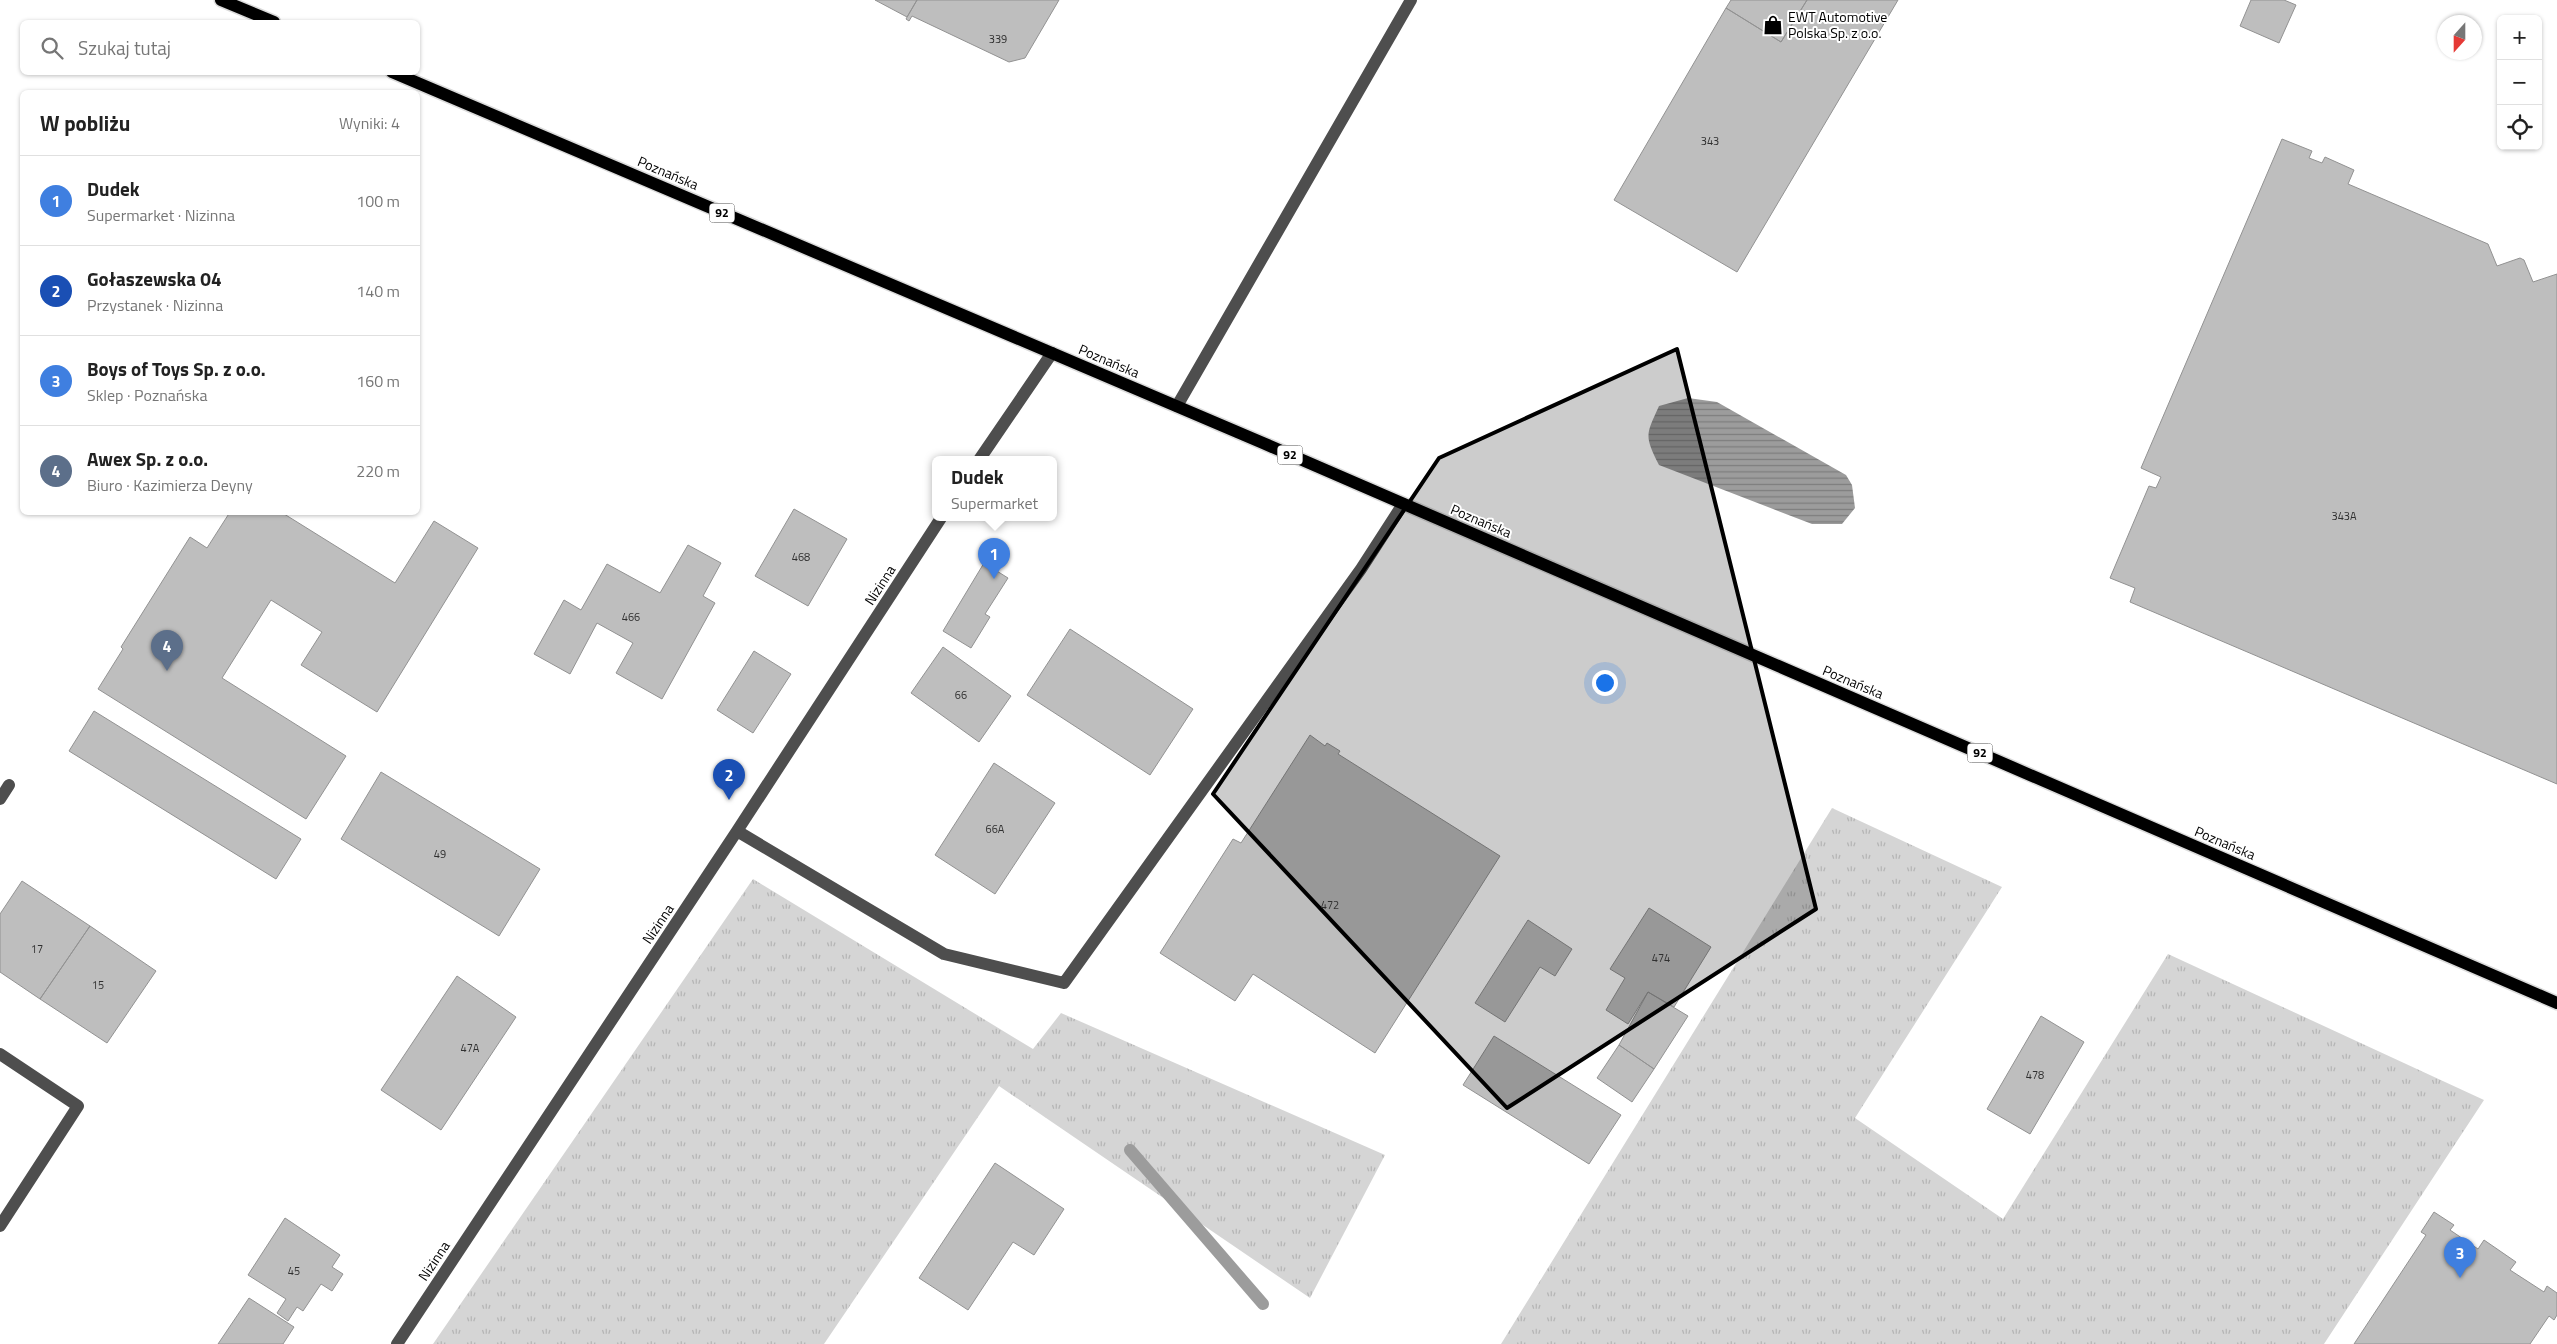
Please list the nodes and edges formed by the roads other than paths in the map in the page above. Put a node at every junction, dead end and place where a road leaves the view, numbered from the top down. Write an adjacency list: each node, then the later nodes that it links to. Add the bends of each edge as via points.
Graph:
1 (221, 0): 3 (main road)
2 (1411, 0): 6 (street)
3 (269, 20)
4 (399, 75): 5 (main road, Poznańska / 92)
5 (1052, 353): 6 (main road, Poznańska / 92); 7 (street)
6 (1177, 406): 8 (main road, Poznańska / 92)
7 (982, 456)
8 (1403, 504): 12 (street, via 1355,577 1064,983 944,954); 13 (main road, Poznańska / 92)
9 (939, 521): 12 (street, Nizinna)
10 (9, 785): 11 (street)
11 (0, 799)
12 (738, 831): 16 (street, Nizinna)
13 (2557, 1003)
14 (0, 1054): 15 (street, via 78,1106)
15 (0, 1226)
16 (397, 1344)

